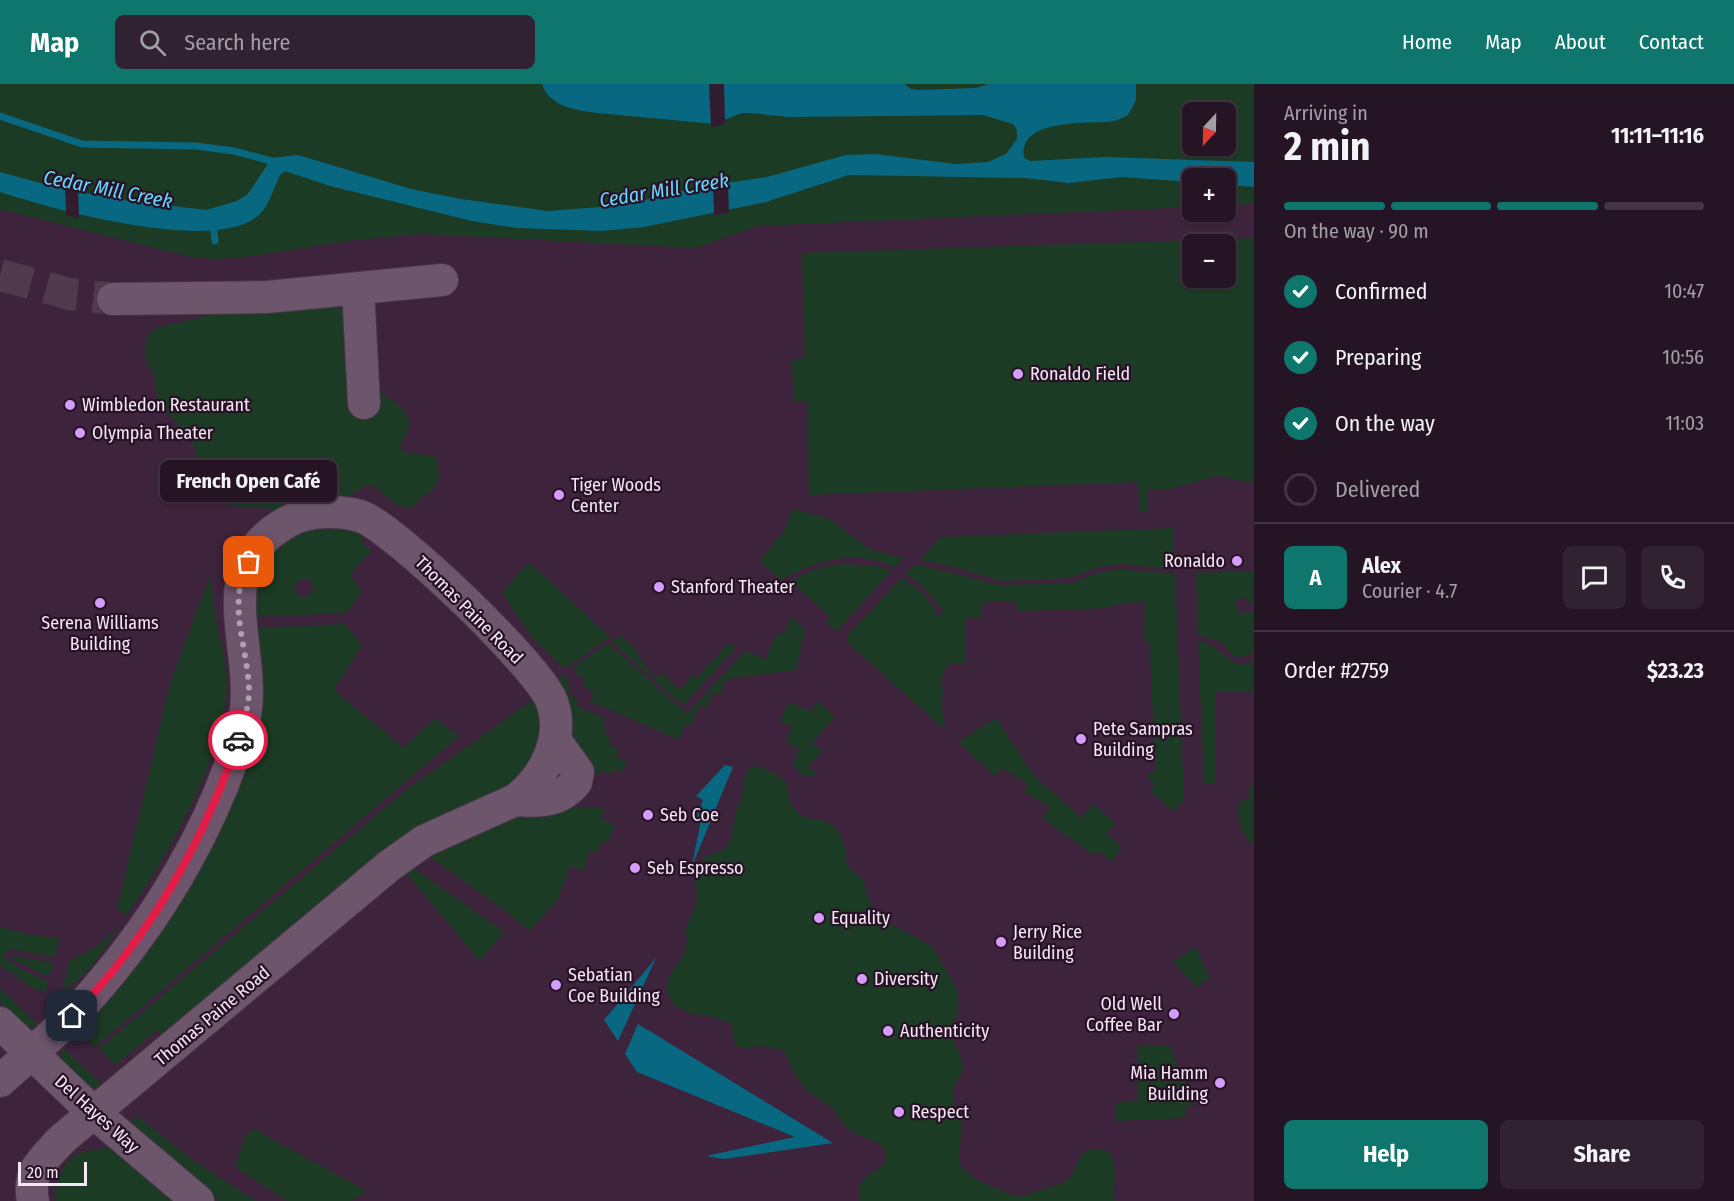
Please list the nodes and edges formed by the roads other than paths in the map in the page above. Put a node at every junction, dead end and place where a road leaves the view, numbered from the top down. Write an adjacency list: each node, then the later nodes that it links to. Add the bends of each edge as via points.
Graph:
1 (442, 280): 2 (lane)
2 (358, 289): 3 (lane, via 256,298); 4 (lane)
3 (113, 299)
4 (364, 403)
5 (0, 1023): 6 (lane, Del Hayes Way)
6 (32, 1053): 7 (lane, Thomas Paine Road); 8 (lane, Del Hayes Way); 8 (lane, Thomas Paine Road, via 85,1003 126,953 165,898 208,815 243,724 249,693 239,624 243,574 256,550 290,520 311,513 339,512 363,517 388,533 507,644 544,687 552,702 555,740 539,775 515,800 424,841 398,859)
7 (0, 1081)
8 (94, 1113): 9 (lane, Thomas Paine Road, via 39,1164 30,1186); 10 (lane, Del Hayes Way)
9 (33, 1201)
10 (198, 1201)

